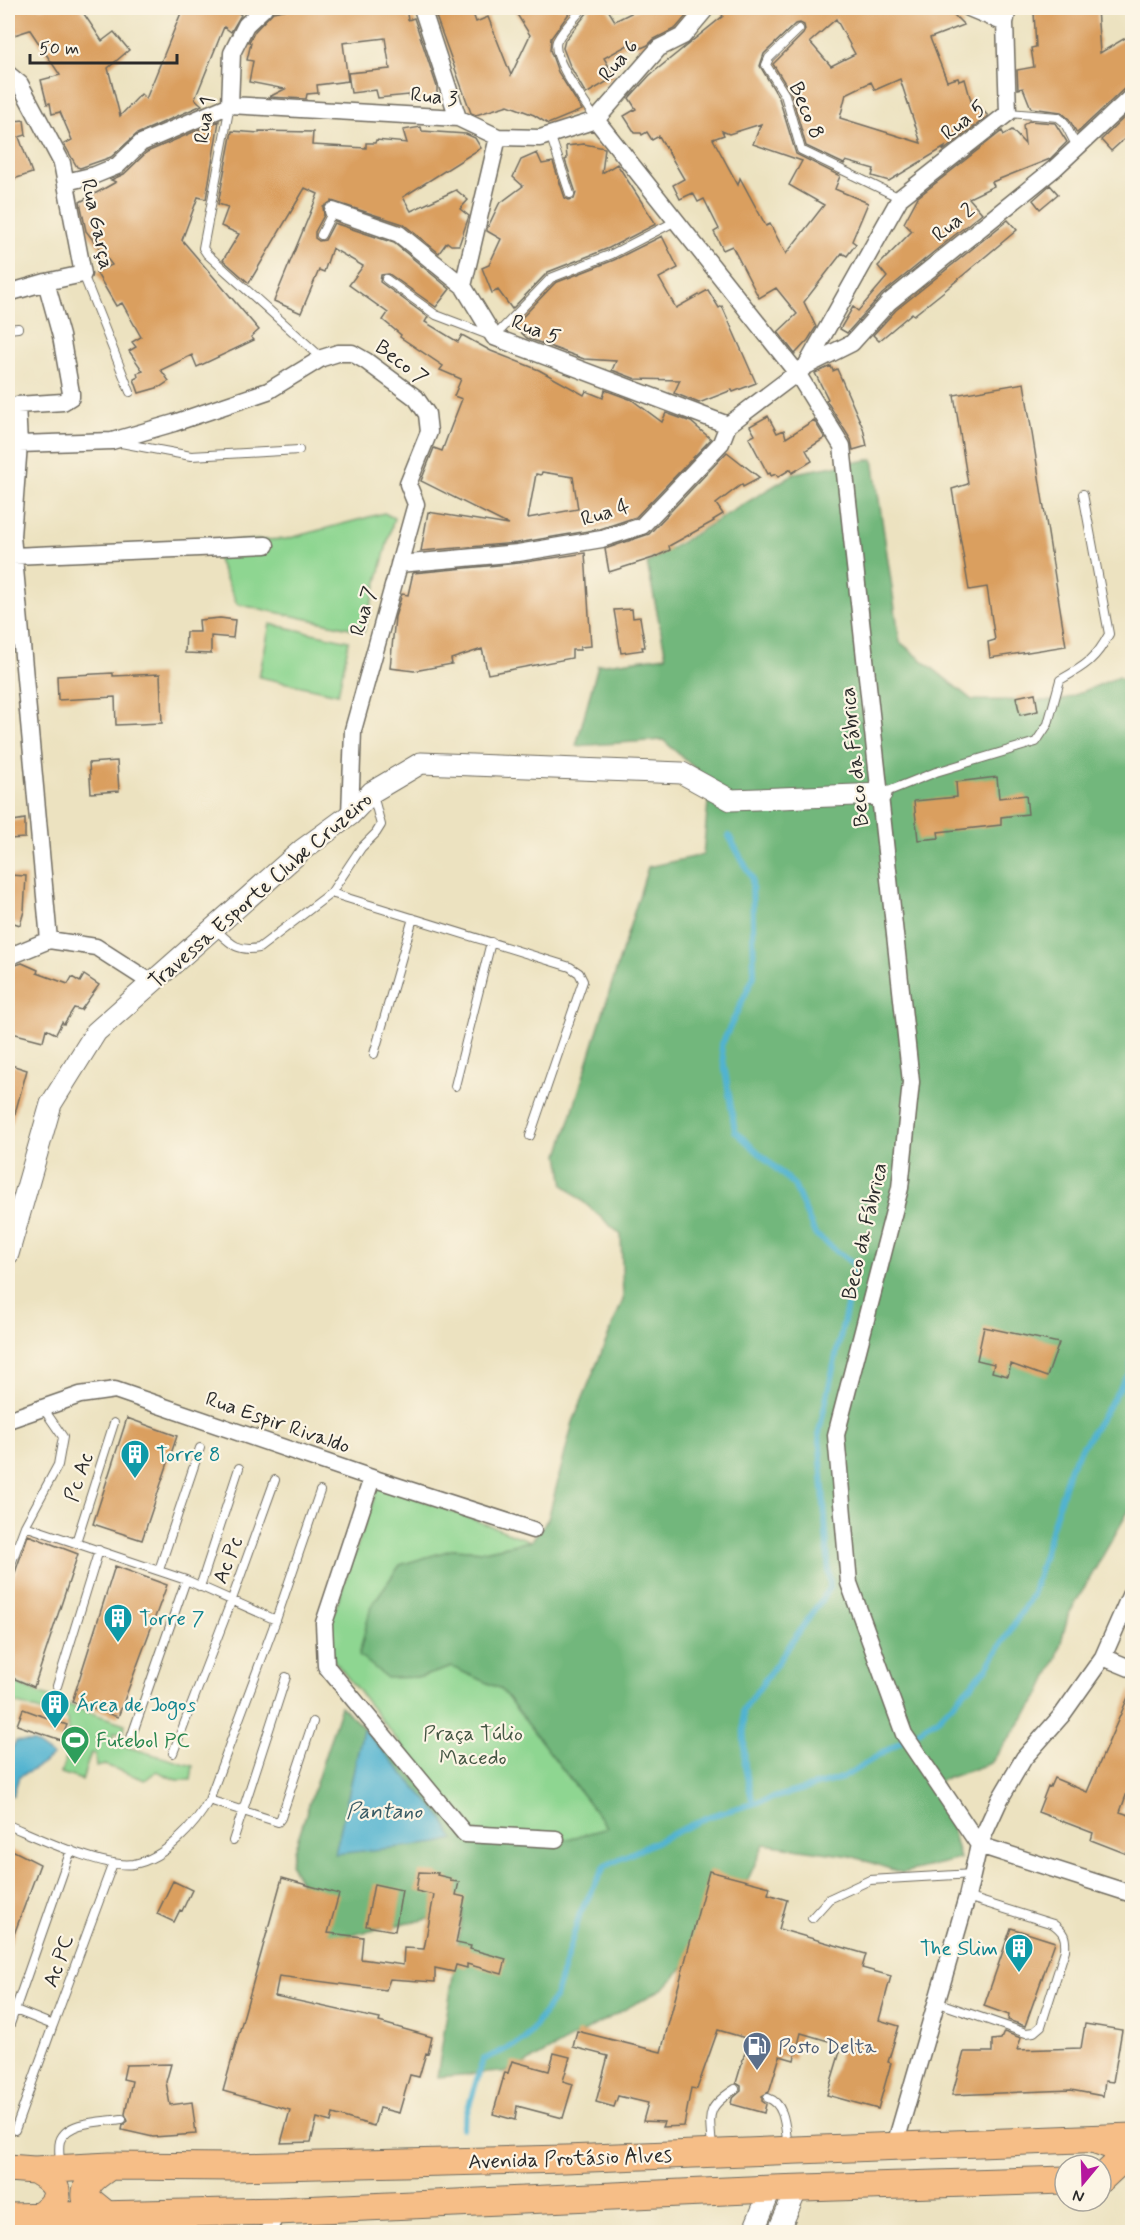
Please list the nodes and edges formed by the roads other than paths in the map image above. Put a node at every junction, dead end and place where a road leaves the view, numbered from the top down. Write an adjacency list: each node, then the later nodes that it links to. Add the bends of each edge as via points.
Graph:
1 (264, 8): 10 (street, Rua 1, via 246,25 232,53)
2 (422, 8): 12 (street)
3 (584, 8): 13 (lane, via 558,39 556,47)
4 (969, 8): 6 (street)
5 (704, 11): 13 (street, Rua 6, via 683,36 659,48)
6 (1007, 15): 11 (street, Rua 5)
7 (799, 29): 19 (lane, Beco 8, via 766,65 785,95 801,150)
8 (8, 74): 17 (street, Rua Garça, via 26,94 63,163)
9 (1132, 96): 16 (street, Rua 2)
10 (230, 105): 12 (street, Rua 3); 17 (street, Rua 3, via 141,144 117,166); 31 (lane, Rua 1, via 203,248)
11 (1008, 113): 16 (lane, via 1058,117); 19 (street, Rua 5)
12 (458, 118): 15 (street, Rua 3)
13 (596, 120): 14 (street, Rua 3); 21 (street)
14 (550, 134): 15 (street, Rua 3, via 540,138); 18 (lane)
15 (498, 137): 26 (street)
16 (1077, 147): 32 (street, Rua 2, via 889,302 852,344)
17 (66, 182): 23 (street, Rua Garça)
18 (570, 194)
19 (900, 198): 32 (street, Rua 5)
20 (333, 211): 22 (lane); 26 (street, Rua 5, via 399,234)
21 (676, 221): 30 (lane, via 612,254 551,278); 32 (street)
22 (321, 236)
23 (83, 274): 25 (street); 33 (lane, Rua Garça)
24 (386, 279): 30 (lane, via 436,315)
25 (46, 282): 27 (street); 34 (street, via 61,336 70,397 63,402)
26 (463, 286): 30 (street, Rua 5)
27 (8, 293)
28 (18, 328): 29 (lane)
29 (8, 329)
30 (494, 337): 35 (street, Rua 5)
31 (322, 358): 36 (street, via 268,391); 40 (street, Beco 7, via 352,353 416,398 427,414 429,432 408,484)
32 (802, 370): 35 (street, Rua 4); 45 (street, Beco da Fábrica, via 842,446)
33 (130, 392)
34 (12, 405): 37 (street)
35 (728, 425): 43 (street, Rua 4, via 721,443 642,526 602,539 518,553)
36 (112, 441): 37 (street); 38 (lane, via 191,456)
37 (13, 446): 42 (street)
38 (299, 450)
39 (1083, 494): 45 (lane, via 1109,634 1100,652 1060,680 1048,724 1036,742 936,772)
40 (416, 504): 43 (street, Rua 7)
41 (267, 545): 42 (street)
42 (13, 556): 50 (street)
43 (399, 564): 46 (street, Rua 7, via 353,730)
44 (372, 792): 45 (street, Travessa Esporte Clube Cruzeiro, via 422,763 682,773 731,800); 46 (street, Travessa Esporte Clube Cruzeiro); 47 (lane, via 381,825)
45 (881, 794): 89 (street, Beco da Fábrica, via 911,1082 900,1188 836,1435 849,1583 907,1739)
46 (350, 815): 49 (street, Travessa Esporte Clube Cruzeiro, via 302,850)
47 (331, 893): 48 (lane); 49 (lane, via 259,948 245,951 233,946)
48 (413, 918): 51 (lane); 54 (lane)
49 (214, 928): 53 (street, Travessa Esporte Clube Cruzeiro)
50 (49, 940): 52 (street); 53 (street, via 96,947)
51 (491, 942): 55 (lane); 56 (lane, via 570,967 583,981)
52 (8, 957)
53 (152, 983): 57 (street, Travessa Esporte Clube Cruzeiro, via 96,1032 51,1104)
54 (374, 1054)
55 (455, 1086)
56 (530, 1136)
57 (8, 1254)
58 (43, 1408): 59 (street, Rua Espir Rivaldo); 63 (street, Rua Espir Rivaldo, via 80,1395 116,1390); 66 (lane, via 63,1437 58,1464)
59 (8, 1420)
60 (114, 1423): 68 (lane, Pc Ac)
61 (200, 1448): 70 (lane)
62 (239, 1468): 73 (lane, Ac PC)
63 (372, 1478): 67 (street, Rua Espir Rivaldo); 87 (street, via 324,1623 326,1666 465,1834)
64 (275, 1480): 75 (lane, Ac Pc)
65 (320, 1491): 76 (lane)
66 (25, 1526): 68 (lane); 71 (lane)
67 (533, 1530)
68 (76, 1542): 69 (lane)
69 (99, 1550): 70 (lane); 80 (lane)
70 (159, 1570): 72 (lane)
71 (8, 1572)
72 (186, 1580): 73 (lane); 82 (lane, Ac Pc)
73 (200, 1587): 75 (lane)
74 (1132, 1591): 77 (street)
75 (231, 1602): 76 (lane); 83 (lane, Ac Pc)
76 (276, 1620): 84 (lane)
77 (1103, 1658): 78 (street); 89 (street, via 1062,1715 1024,1758)
78 (1132, 1669)
79 (286, 1677): 85 (lane)
80 (57, 1686)
81 (314, 1722): 85 (lane, via 278,1822)
82 (131, 1738)
83 (173, 1753)
84 (209, 1800): 85 (lane); 91 (lane, via 186,1833 162,1852 134,1864)
85 (242, 1812): 88 (lane)
86 (8, 1825): 90 (lane)
87 (556, 1839)
88 (233, 1841)
89 (980, 1845): 92 (street); 93 (street)
90 (71, 1850): 91 (lane); 97 (lane, Ac Pc)
91 (113, 1863): 98 (lane, Ac PC)
92 (973, 1874): 94 (street); 95 (lane, via 870,1880 829,1899)
93 (1132, 1894)
94 (968, 1897): 96 (street); 96 (lane, via 1053,1924 1066,1939 1065,1950 1041,2026 1034,2032 1026,2033)
95 (812, 1918)
96 (936, 2002): 106 (street)
97 (11, 2008): 98 (lane); 99 (lane, Ac Pc)
98 (53, 2025): 103 (lane, Ac PC)
99 (8, 2030)
100 (735, 2089): 108 (lane, via 712,2106)
101 (768, 2098): 107 (lane, via 782,2112)
102 (122, 2119): 112 (lane, via 76,2126 64,2134)
103 (15, 2130)
104 (1132, 2136): 105 (main road, Avenida Protásio Alves)
105 (1093, 2139): 106 (main road, Avenida Protásio Alves); 110 (main road, via 1113,2146 1119,2157)
106 (896, 2145): 107 (main road, Avenida Protásio Alves)
107 (789, 2149): 108 (main road, Avenida Protásio Alves)
108 (705, 2153): 109 (main road, Avenida Protásio Alves, via 234,2167); 116 (main road, via 780,2175)
109 (111, 2166): 112 (main road, Avenida Protásio Alves); 117 (main road, via 88,2182 85,2190 86,2198)
110 (1113, 2167)
111 (8, 2168): 112 (main road, Avenida Protásio Alves)
112 (47, 2169): 119 (main road, via 57,2198)
113 (1132, 2176): 114 (main road)
114 (1113, 2177)
115 (1053, 2180): 116 (main road, Avenida Protásio Alves)
116 (784, 2189): 120 (main road, Avenida Protásio Alves); 121 (street); 122 (street)
117 (108, 2216): 119 (main road, Avenida Protásio Alves); 120 (main road, Avenida Protásio Alves)
118 (8, 2217): 119 (main road, Avenida Protásio Alves)
119 (36, 2218)
120 (273, 2222)
121 (753, 2232)
122 (778, 2232)

